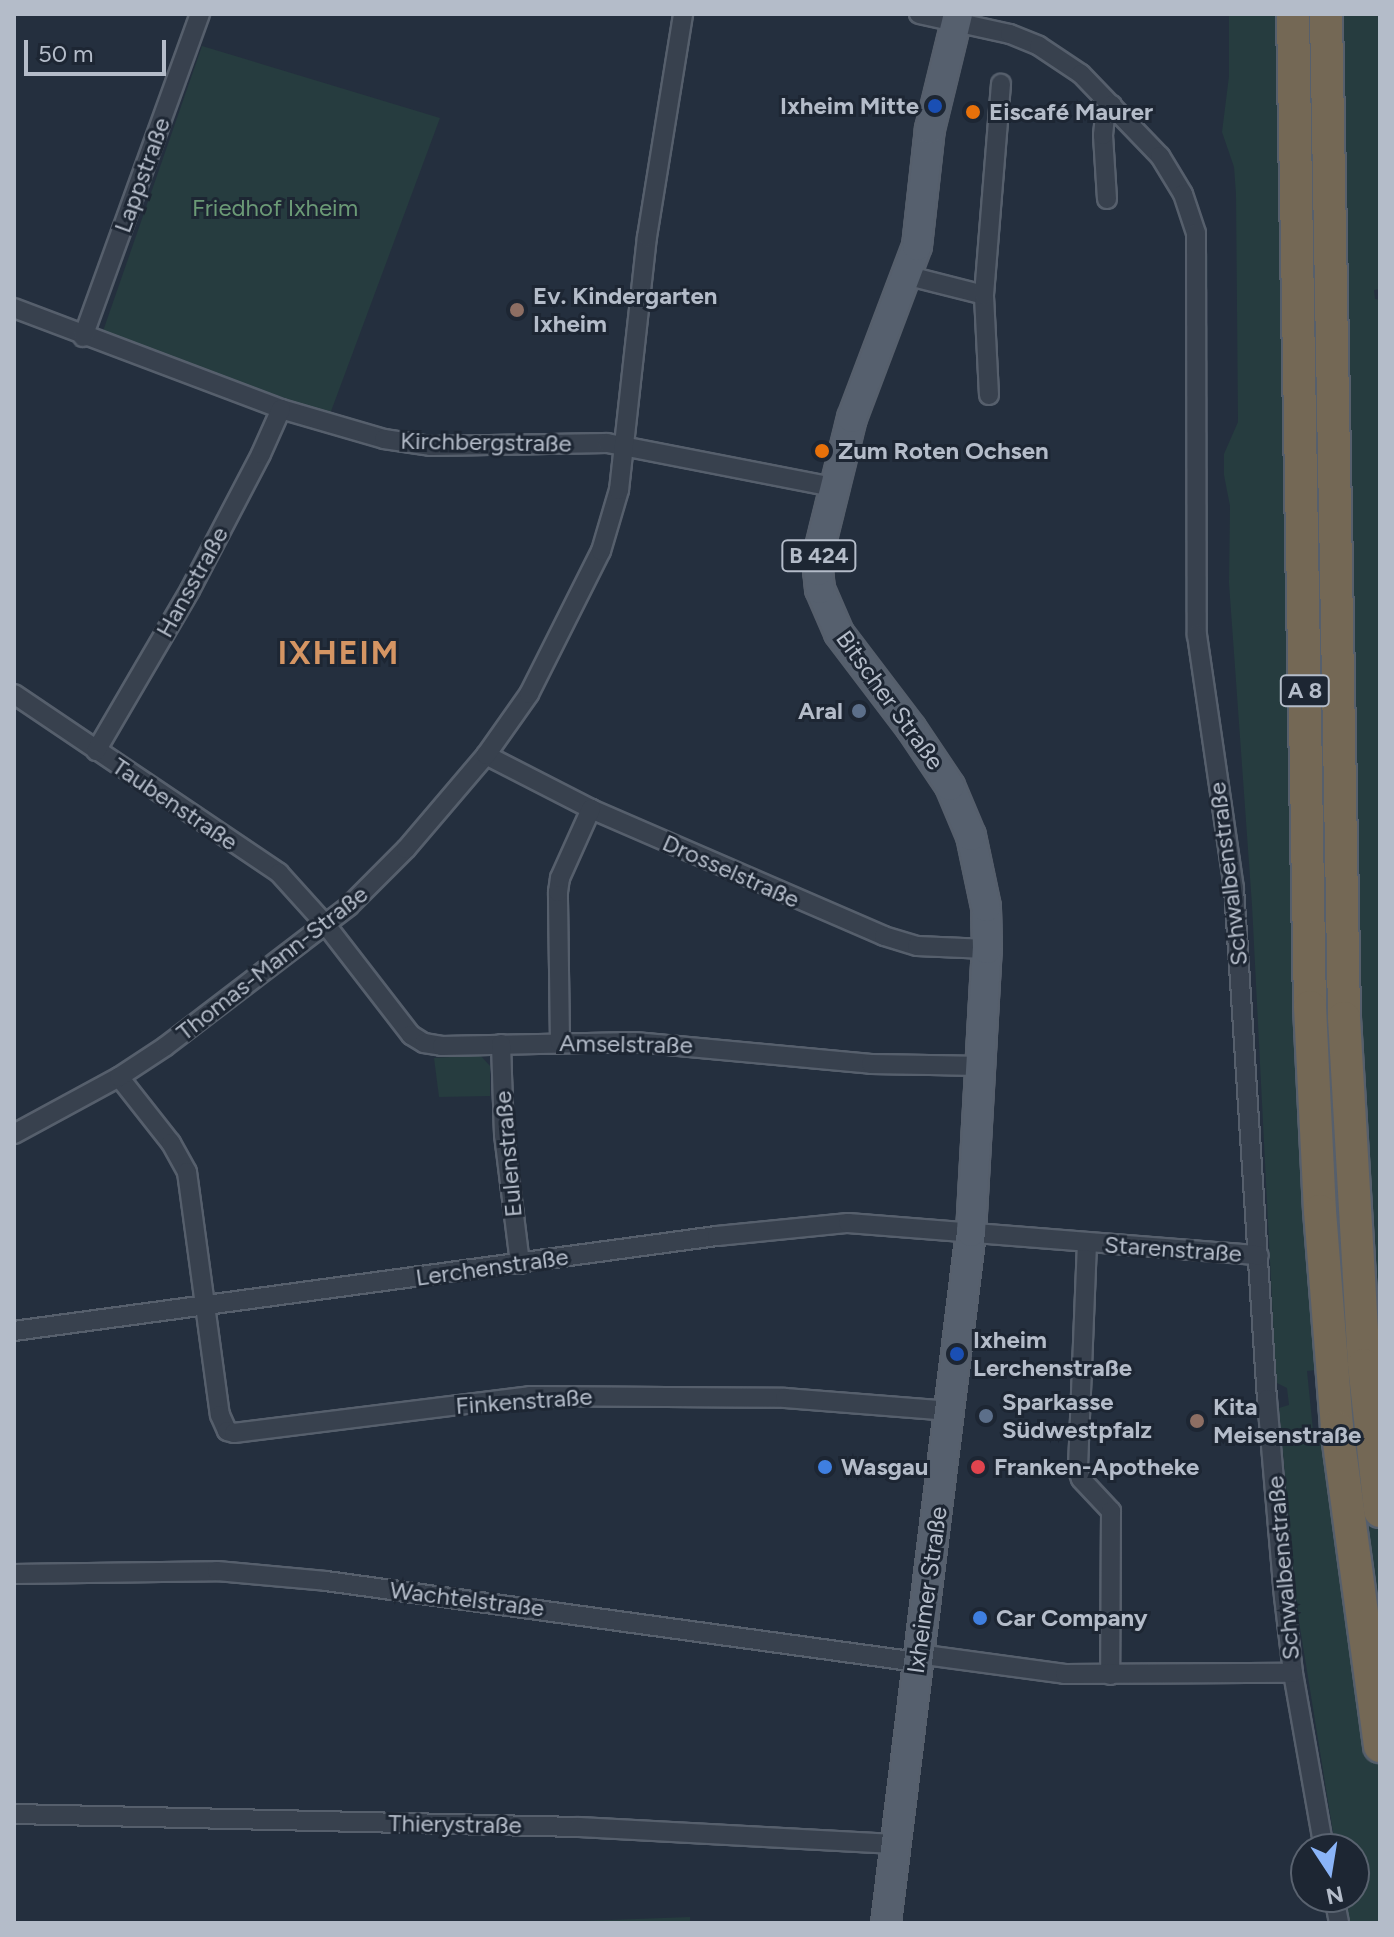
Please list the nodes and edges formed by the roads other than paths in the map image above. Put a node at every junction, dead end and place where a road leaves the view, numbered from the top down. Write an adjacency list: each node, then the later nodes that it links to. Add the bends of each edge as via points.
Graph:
1 (200, 14): 13 (street, Lappstraße)
2 (683, 14): 16 (street, Thomas-Mann-Straße, via 647,237)
3 (919, 14): 6 (street, Schwalbenstraße)
4 (1293, 14): 41 (highway, A 8, via 1310,1007 1330,1368)
5 (1326, 14): 36 (highway, A 8, via 1344,1018 1364,1365)
6 (957, 17): 8 (street, Schwalbenstraße, via 1039,46 1081,74); 10 (main road, Bitscher Straße / B 424, via 930,129)
7 (1001, 84): 11 (street)
8 (1112, 105): 9 (street, via 1103,135); 31 (street, Schwalbenstraße, via 1173,175 1196,233 1197,635 1234,888)
9 (1107, 199)
10 (909, 276): 11 (street); 17 (main road, Bitscher Straße / B 424, via 852,418)
11 (984, 295): 14 (street)
12 (14, 308): 13 (street, Kirchbergstraße)
13 (83, 337): 15 (street, Kirchbergstraße)
14 (989, 395)
15 (281, 409): 16 (street, Kirchbergstraße, via 407,444); 19 (street, Hansstraße, via 204,564)
16 (626, 446): 17 (street, Kirchbergstraße); 20 (street, Thomas-Mann-Straße, via 601,551 529,694)
17 (834, 487): 23 (main road, Bitscher Straße / B 424, via 818,571 828,611 853,654 937,763 956,798 983,882)
18 (14, 694): 19 (street, Taubenstraße)
19 (96, 751): 22 (street, Taubenstraße, via 279,873)
20 (486, 755): 21 (street, Drosselstraße); 22 (street, Thomas-Mann-Straße, via 406,849)
21 (591, 809): 23 (street, Drosselstraße, via 884,936 917,946); 24 (street, via 558,892)
22 (326, 925): 25 (street, Amselstraße, via 411,1035 442,1046); 27 (street, Thomas-Mann-Straße)
23 (987, 949): 26 (main road, Bitscher Straße / B 424)
24 (560, 1042): 25 (street, Amselstraße); 26 (street, Amselstraße, via 706,1046 871,1064)
25 (501, 1044): 32 (street, Eulenstraße, via 504,1135)
26 (981, 1066): 29 (main road, Ixheimer Straße / B 424)
27 (119, 1077): 28 (street, Thomas-Mann-Straße); 33 (street, via 187,1172)
28 (14, 1134)
29 (971, 1232): 30 (street, Starenstraße); 32 (street, Lerchenstraße, via 848,1223 791,1226); 35 (main road, Ixheimer Straße / B 424)
30 (1087, 1243): 31 (street, Starenstraße); 40 (street, Starenstraße, via 1078,1470 1111,1511)
31 (1259, 1255): 39 (street, Schwalbenstraße)
32 (520, 1264): 33 (street, Lerchenstraße)
33 (205, 1306): 34 (street, Lerchenstraße); 35 (street, Finkenstraße, via 220,1415 227,1431 234,1433 530,1396 785,1398)
34 (14, 1331)
35 (950, 1411): 38 (main road, Ixheimer Straße / B 424)
36 (1380, 1511)
37 (14, 1574): 38 (street, Wachtelstraße, via 217,1571 326,1581)
38 (918, 1658): 40 (street, Wachtelstraße); 44 (main road, Ixheimer Straße / B 424)
39 (1293, 1673): 40 (street, Wachtelstraße); 43 (street, Schwalbenstraße)
40 (1110, 1675)
41 (1380, 1746)
42 (14, 1814): 44 (street, Thierystraße, via 579,1827)
43 (1321, 1833)
44 (895, 1844): 45 (main road, Ixheimer Straße / B 424)
45 (886, 1923)

